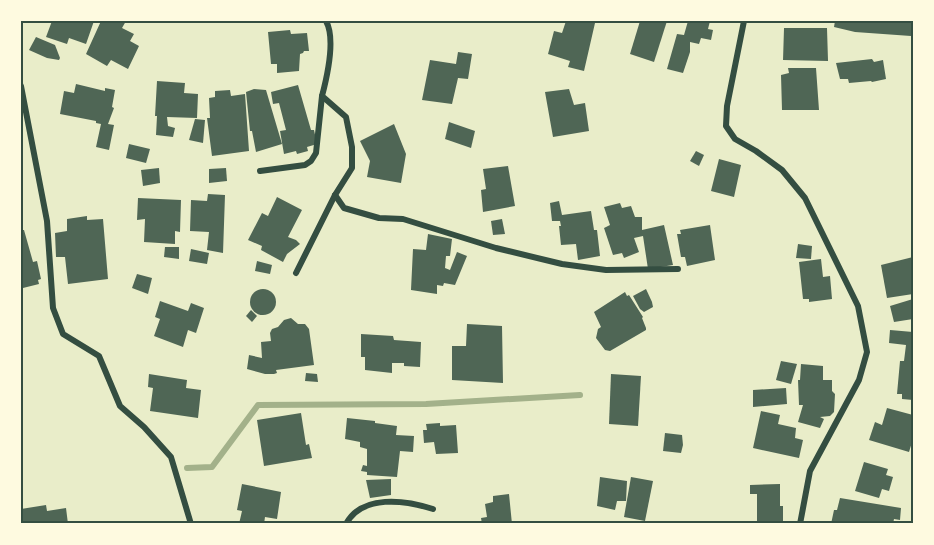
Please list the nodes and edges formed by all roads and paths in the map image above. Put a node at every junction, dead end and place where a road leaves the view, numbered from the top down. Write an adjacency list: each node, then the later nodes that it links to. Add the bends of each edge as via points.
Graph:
1 (326, 21): 4 (street, via 330,27 328,69)
2 (744, 21): 12 (street, via 726,126 735,139 782,170 805,198 858,306 867,352 860,380 810,471)
3 (21, 86): 10 (street, via 47,221 53,308 63,334 99,356 120,406 171,457)
4 (322, 96): 5 (street, via 316,153 311,161); 6 (street, via 346,117 352,147 352,168)
5 (260, 171)
6 (335, 195): 7 (street, via 344,208 379,218 403,219 562,264 606,270); 8 (street)
7 (678, 268)
8 (296, 273)
9 (433, 509): 11 (street, via 412,502 375,502 351,514)
10 (191, 524)
11 (346, 524)
12 (800, 524)

